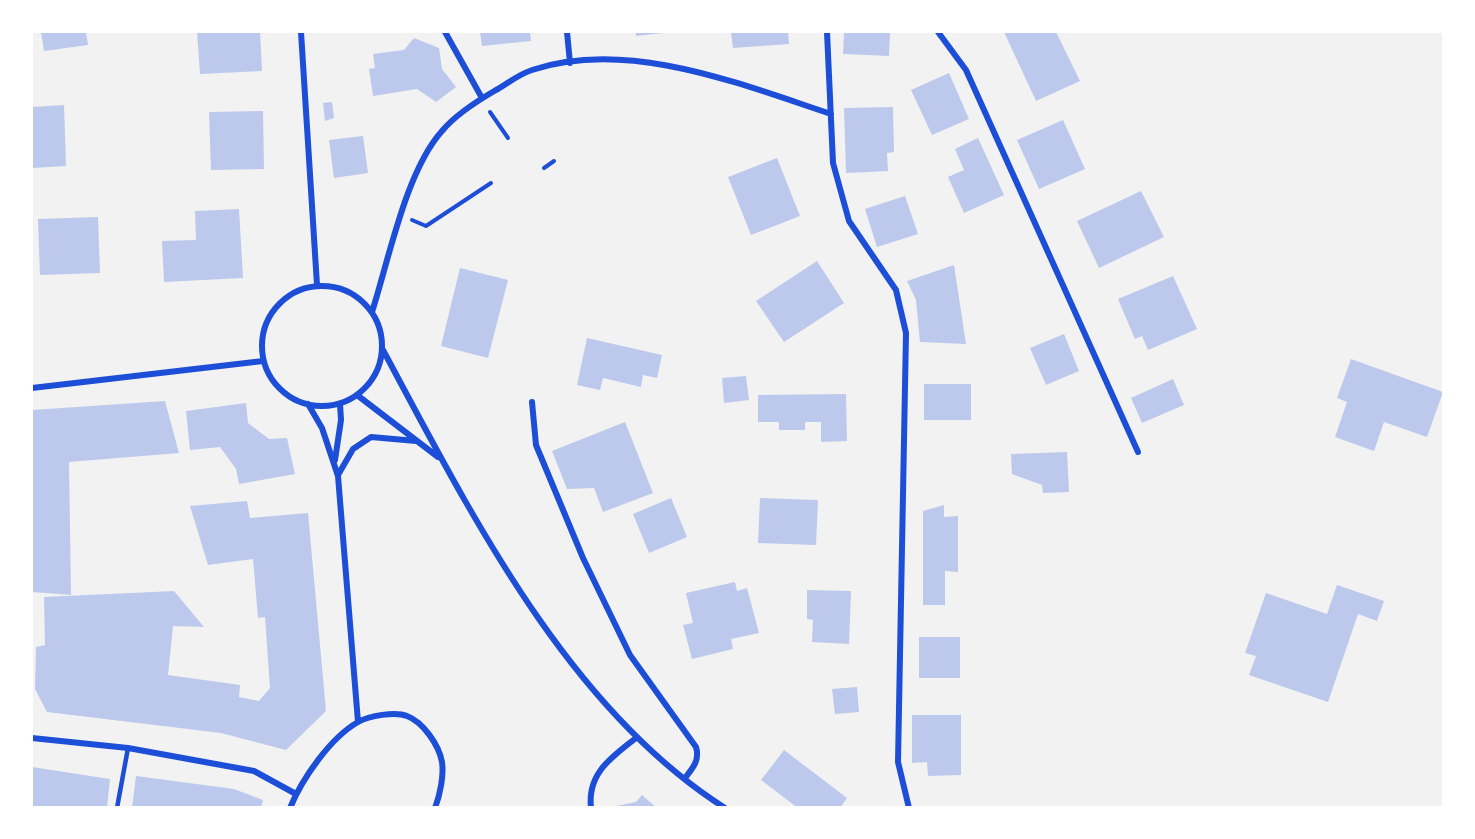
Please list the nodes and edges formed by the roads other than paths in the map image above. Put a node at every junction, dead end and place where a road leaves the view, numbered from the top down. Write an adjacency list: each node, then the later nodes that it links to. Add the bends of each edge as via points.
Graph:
1 (301, 32): 9 (street)
2 (445, 32): 7 (street)
3 (567, 32): 6 (street)
4 (827, 32): 8 (street)
5 (938, 32): 19 (street, via 966,70)
6 (570, 63): 7 (street, via 531,70); 8 (street, via 603,57 662,64 738,83)
7 (482, 98): 10 (street, via 441,131 419,170 400,215)
8 (831, 114): 34 (street, via 832,163 849,221 896,290 906,333 898,762)
9 (317, 285): 10 (street, via 348,291); 12 (street, via 300,289 272,310 263,335)
10 (372, 312): 11 (street, via 381,330)
11 (382, 350): 14 (street, via 379,367); 21 (street)
12 (263, 361): 13 (street); 16 (street, via 271,379 284,393)
13 (32, 388)
14 (357, 395): 17 (street); 18 (street)
15 (532, 402): 27 (street, via 536,445 583,558 630,655 696,747 695,764)
16 (308, 404): 17 (street); 20 (street)
17 (340, 404): 20 (street)
18 (419, 441): 21 (street); 22 (street, via 371,436 353,449)
19 (1138, 452)
20 (335, 460): 22 (street)
21 (441, 460): 25 (street, via 533,611)
22 (338, 476): 23 (street)
23 (358, 722): 28 (street, via 338,738); 31 (street, via 382,715 407,715 430,734 442,762)
24 (32, 738): 26 (street)
25 (636, 738): 27 (street); 32 (street, via 602,766 589,792)
26 (128, 748): 28 (street, via 254,771); 29 (lane)
27 (685, 778): 33 (street)
28 (296, 794): 30 (street)
29 (117, 807)
30 (290, 807)
31 (435, 807)
32 (591, 807)
33 (725, 807)
34 (909, 807)

